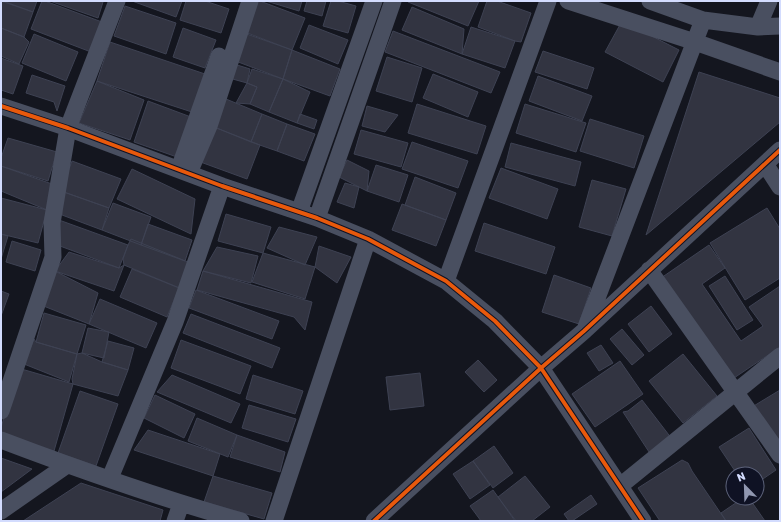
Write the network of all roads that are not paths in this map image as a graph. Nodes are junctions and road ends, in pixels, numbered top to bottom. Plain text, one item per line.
1 (117, 1) edge
2 (238, 1) edge
3 (250, 1) edge
4 (374, 1) edge
5 (394, 1) edge
6 (548, 1) edge
7 (568, 1) edge
8 (650, 1) edge
9 (769, 1) edge
10 (703, 20) junction
11 (780, 26) edge
12 (758, 27) junction
13 (695, 42) junction
14 (780, 72) edge
15 (1, 106) edge
16 (68, 128) junction
17 (780, 150) edge
18 (764, 164) junction
19 (184, 171) junction
20 (222, 186) junction
21 (780, 187) edge
22 (300, 212) junction
23 (317, 218) junction
24 (368, 239) junction
25 (649, 270) junction
26 (446, 281) junction
27 (584, 331) junction
28 (780, 356) edge
29 (541, 368) junction
30 (736, 393) junction
31 (1, 411) edge
32 (1, 440) edge
33 (780, 455) edge
34 (66, 465) junction
35 (110, 478) junction
36 (620, 486) junction
37 (181, 504) junction
38 (1, 511) edge
39 (175, 521) edge
40 (241, 521) edge
41 (274, 521) edge
42 (374, 521) edge
43 (643, 521) edge

1 - 16 street
2 - 19 street
3 - 19 street
4 - 22 street
5 - 23 street
6 - 26 street
7 - 13 street
8 - 10 street
9 - 12 street
10 - 12 street
10 - 13 street
11 - 12 street
13 - 14 street
13 - 27 street
15 - 16 street
16 - 19 street
16 - 31 street
17 - 18 street
18 - 21 street
18 - 25 street
19 - 20 street
20 - 22 street
20 - 35 street
22 - 23 street
23 - 24 street
24 - 26 street
24 - 41 street
25 - 27 street
25 - 30 street
26 - 29 street
27 - 29 street
28 - 30 street
29 - 36 street
29 - 42 street
30 - 33 street
30 - 36 street
32 - 34 street
34 - 35 street
34 - 38 street
35 - 37 street
36 - 43 street
37 - 39 street
37 - 40 street

